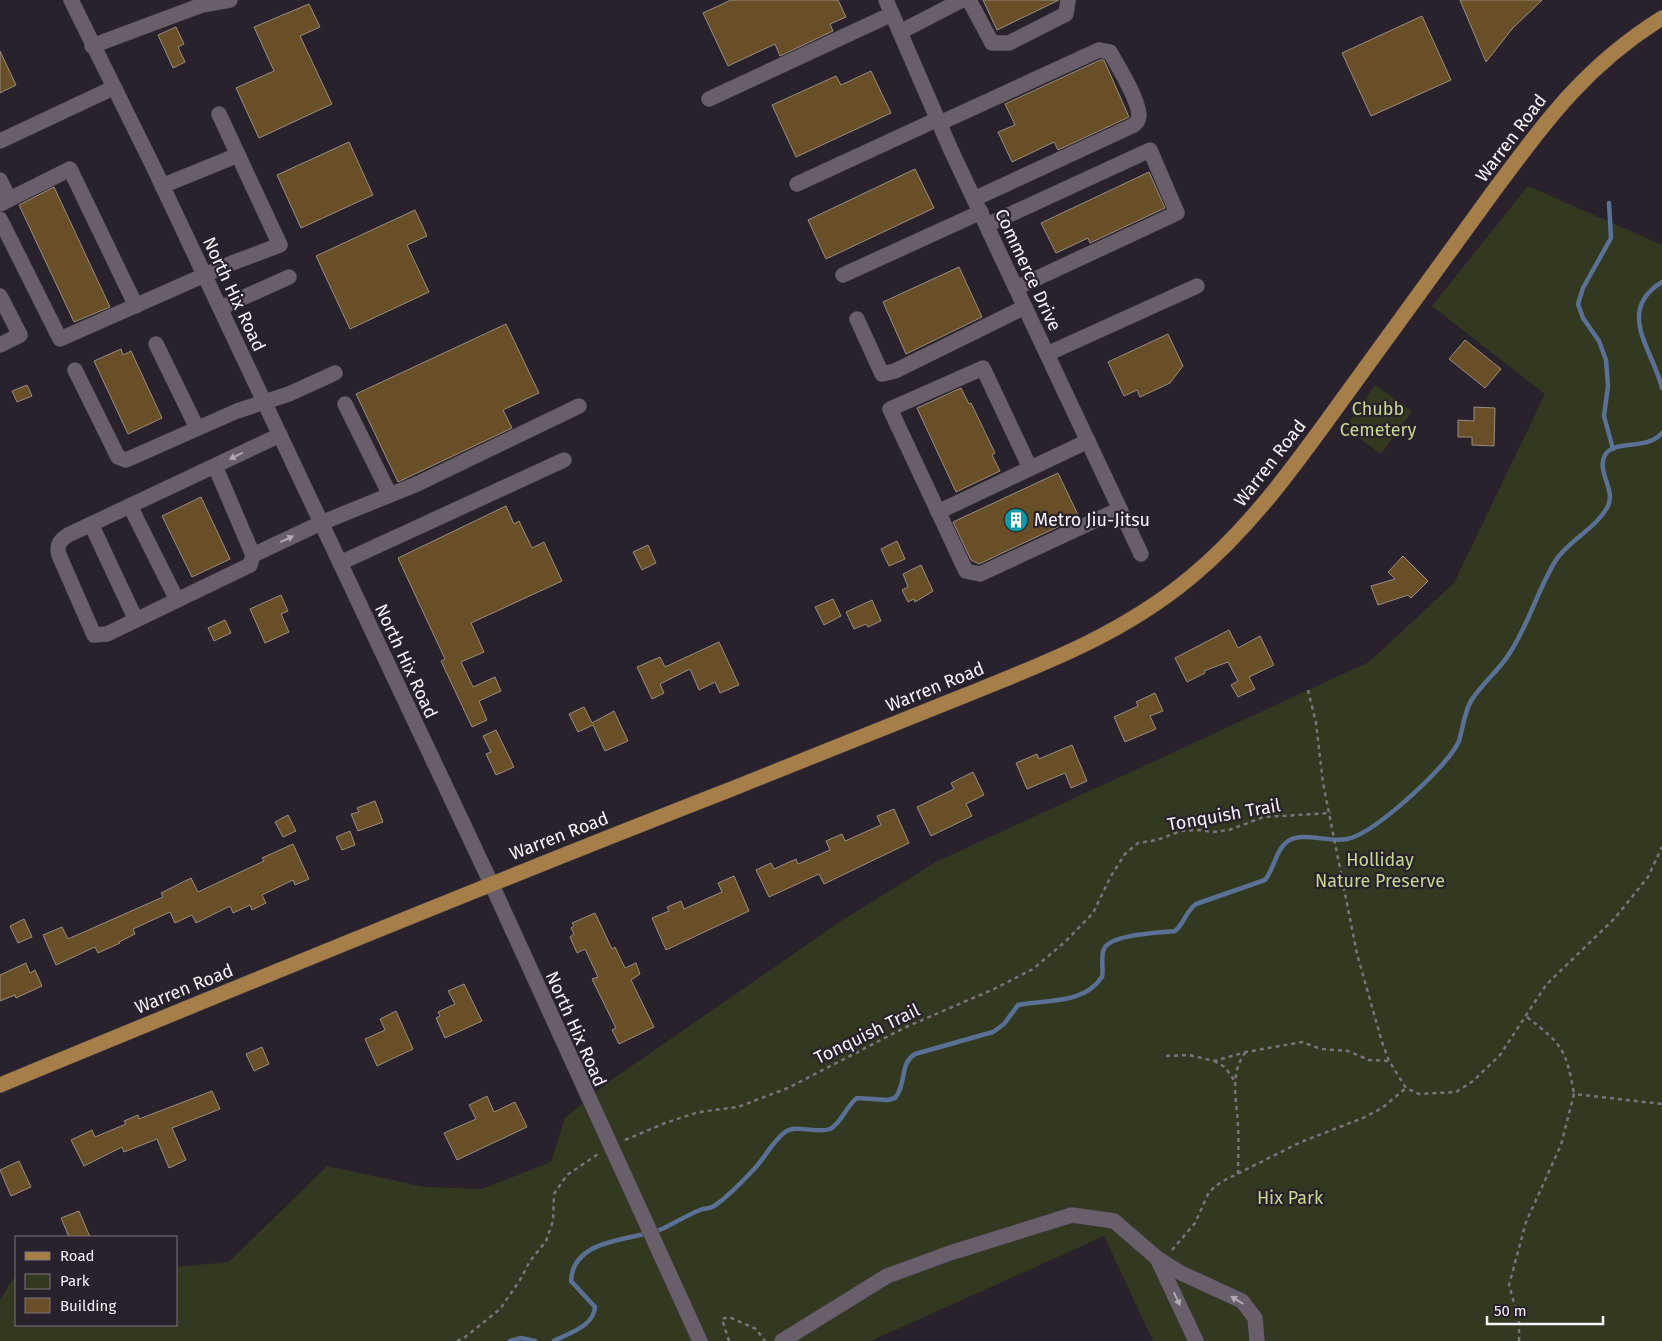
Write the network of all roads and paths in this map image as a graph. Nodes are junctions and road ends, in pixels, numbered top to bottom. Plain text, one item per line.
1 (71, 0) edge
2 (230, 0) edge
3 (962, 0) edge
4 (969, 0) edge
5 (1068, 0) edge
6 (889, 7) edge
7 (1662, 18) edge
8 (900, 32) junction
9 (92, 46) junction
10 (113, 88) junction
11 (710, 99) dead end
12 (219, 114) dead end
13 (939, 121) junction
14 (0, 141) edge
15 (238, 155) junction
16 (0, 180) edge
17 (797, 184) dead end
18 (162, 186) junction
19 (4, 201) edge
20 (980, 212) junction
21 (0, 219) edge
22 (204, 275) junction
23 (842, 275) dead end
24 (289, 277) dead end
25 (1197, 286) dead end
26 (1016, 288) junction
27 (0, 296) edge
28 (136, 306) junction
29 (1025, 307) junction
30 (220, 308) junction
31 (857, 319) dead end
32 (156, 344) dead end
33 (0, 345) edge
34 (1047, 354) junction
35 (75, 370) dead end
36 (335, 373) dead end
37 (265, 402) junction
38 (345, 404) dead end
39 (578, 406) dead end
40 (197, 428) junction
41 (280, 435) junction
42 (1088, 441) junction
43 (564, 460) dead end
44 (215, 466) junction
45 (1030, 468) junction
46 (390, 495) junction
47 (130, 506) junction
48 (1120, 509) junction
49 (938, 512) junction
50 (322, 523) junction
51 (91, 524) junction
52 (1141, 554) dead end
53 (253, 555) junction
54 (340, 563) junction
55 (177, 600) junction
56 (136, 620) junction
57 (1308, 690) dead end
58 (1331, 813) junction
59 (1662, 847) edge
60 (491, 883) junction
61 (1527, 1017) junction
62 (1246, 1052) junction
63 (1166, 1056) dead end
64 (1389, 1060) junction
65 (1214, 1061) junction
66 (1234, 1080) junction
67 (0, 1085) edge
68 (1406, 1088) junction
69 (1574, 1094) junction
70 (1662, 1104) edge
71 (610, 1148) junction
72 (1238, 1174) junction
73 (1160, 1260) junction
74 (457, 1341) edge
75 (700, 1341) edge
76 (729, 1341) edge
77 (765, 1341) edge
78 (782, 1341) edge
79 (1196, 1341) edge
80 (1256, 1341) edge
81 (1518, 1341) edge

1 - 9 street, North Hix Road
2 - 9 street
3 - 8 street
4 - 5 street
6 - 8 street, Commerce Drive
6 - 11 street
7 - 60 main road, Warren Road
8 - 13 street, Commerce Drive
9 - 10 street, North Hix Road
10 - 14 street
10 - 18 street, North Hix Road
12 - 15 street
13 - 17 street
13 - 20 street, Commerce Drive
13 - 20 street
15 - 18 street
15 - 22 street
16 - 19 street
18 - 22 street, North Hix Road
19 - 28 street
20 - 23 street
20 - 26 street, Commerce Drive
20 - 26 street
21 - 28 street
22 - 28 street
22 - 30 street, North Hix Road
24 - 30 street
25 - 34 street
26 - 29 street, Commerce Drive
27 - 33 street
29 - 31 street
29 - 34 street, Commerce Drive
30 - 37 street, North Hix Road
32 - 40 street
34 - 42 street, Commerce Drive
35 - 40 street
36 - 37 street
37 - 40 street
37 - 41 street, North Hix Road
38 - 46 street
39 - 46 street
41 -> 44 street
41 - 50 street, North Hix Road
42 - 45 street
42 - 48 street, Commerce Drive
43 - 54 street
44 - 47 street
44 - 53 street
45 - 49 street
45 - 49 street
46 - 50 street
47 - 51 street
47 - 55 street
48 - 49 street
48 - 52 street, Commerce Drive
53 -> 50 street
50 - 54 street, North Hix Road
51 - 56 street
51 - 56 street
53 - 55 street
54 - 60 street, North Hix Road
55 - 56 street
57 - 58 path
58 - 64 path
58 - 71 path, Tonquish Trail
59 - 61 path
60 - 67 main road, Warren Road
60 - 71 street, North Hix Road
61 - 68 path
61 - 69 path
62 - 64 path
62 - 65 path
62 - 66 path
63 - 65 path
64 - 68 path
65 - 66 path
66 - 72 path
68 - 72 path
69 - 70 path
69 - 81 path
71 - 74 path, Tonquish Trail
71 - 75 street, North Hix Road
72 - 73 path
73 - 78 street
73 -> 79 street
80 -> 73 street
76 - 77 path

